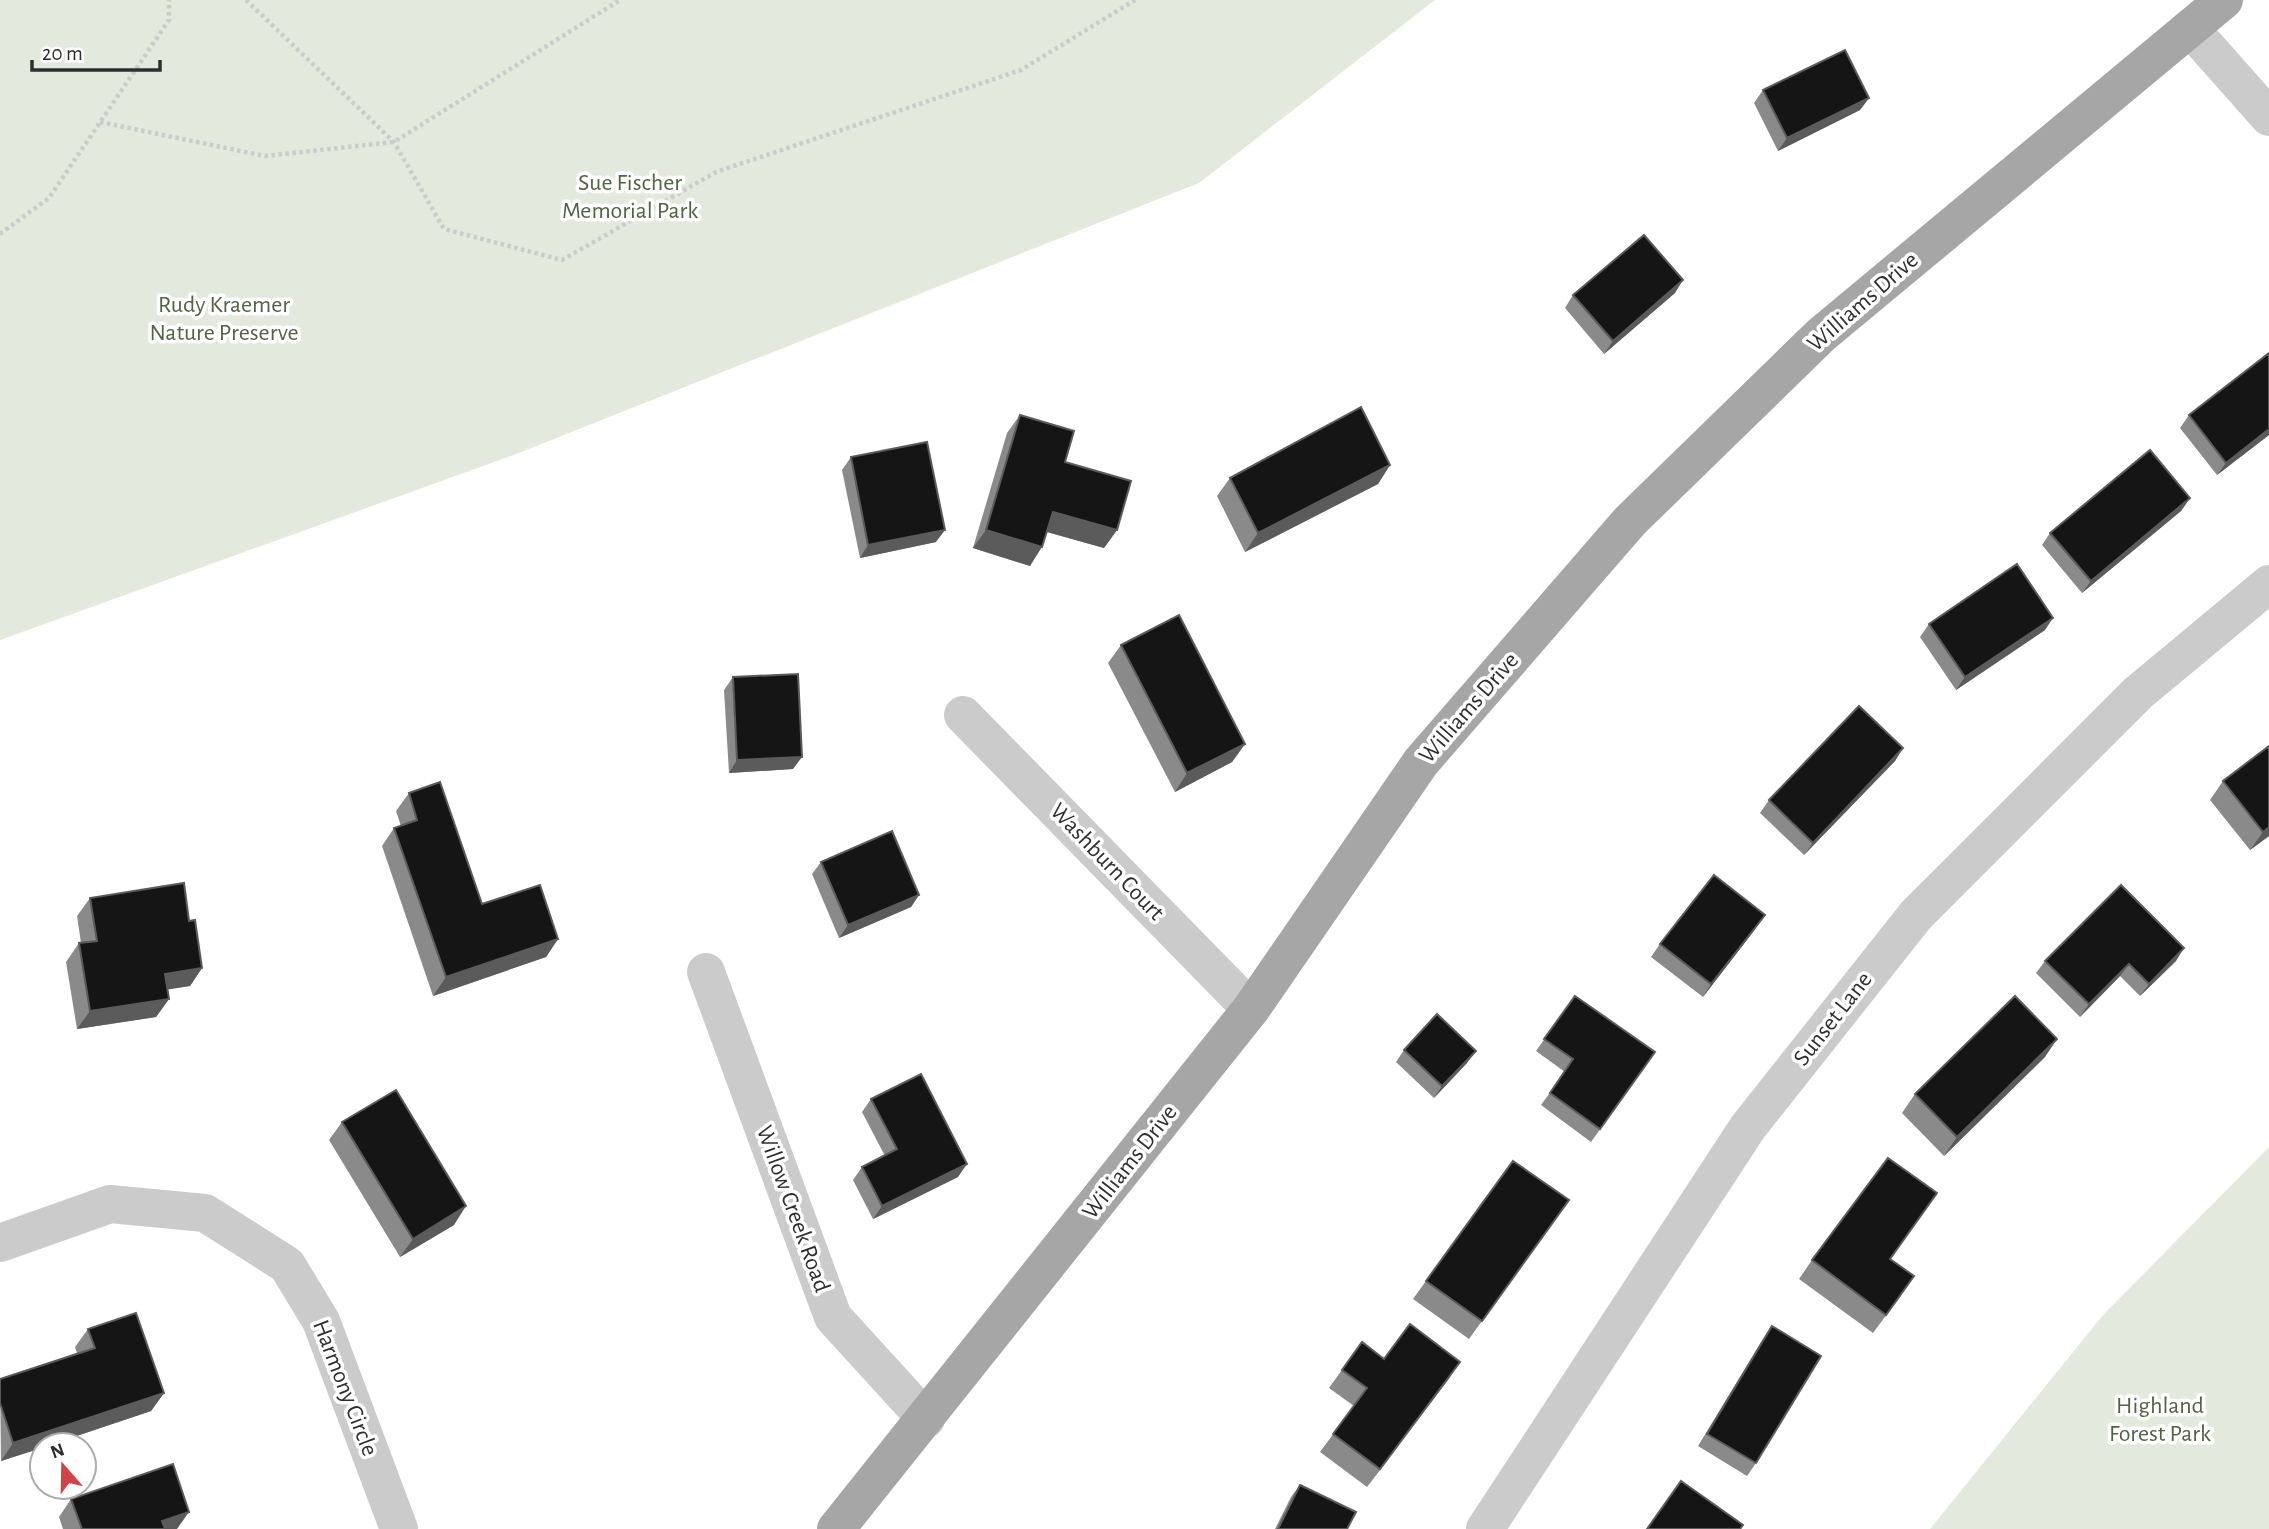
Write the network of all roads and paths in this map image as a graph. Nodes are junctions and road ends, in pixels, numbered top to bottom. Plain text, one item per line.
1 (169, 0) edge
2 (246, 0) edge
3 (620, 0) edge
4 (1135, 0) edge
5 (2224, 0) edge
6 (2190, 28) junction
7 (2269, 117) edge
8 (100, 122) junction
9 (394, 142) junction
10 (0, 234) edge
11 (2269, 584) edge
12 (963, 716) dead end
13 (706, 972) dead end
14 (1251, 1009) junction
15 (0, 1243) edge
16 (926, 1419) junction
17 (399, 1529) edge
18 (836, 1529) edge
19 (1485, 1529) edge

1 - 8 path
2 - 9 path
3 - 9 path
4 - 9 path
5 - 6 main road, Williams Drive
6 - 7 street
6 - 14 main road, Williams Drive
8 - 9 path
8 - 10 path
11 - 19 street, Sunset Lane
12 - 14 street, Washburn Court
13 - 16 street, Willow Creek Road
14 - 16 main road, Williams Drive
15 - 17 street, Harmony Circle
16 - 18 main road, Williams Drive

